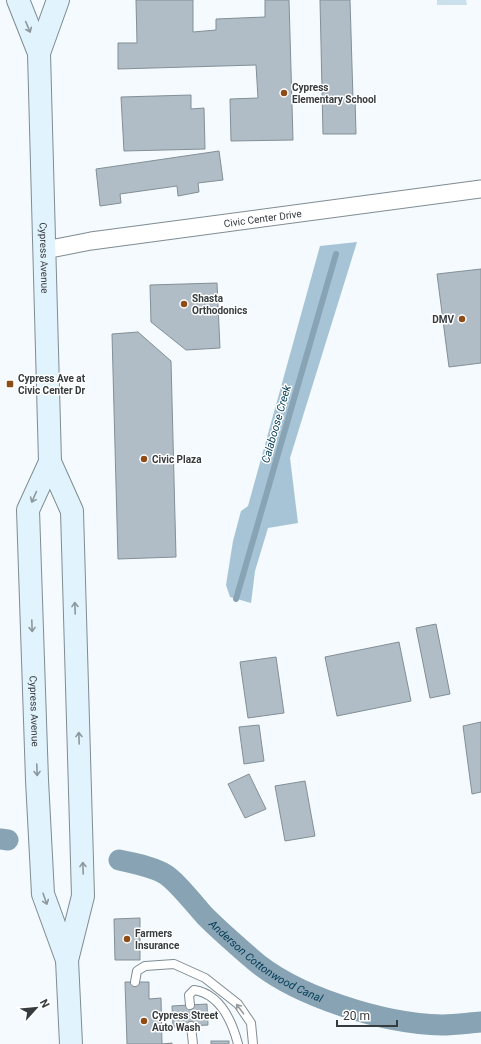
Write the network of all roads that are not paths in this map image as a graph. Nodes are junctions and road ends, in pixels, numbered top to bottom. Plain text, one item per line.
1 (18, 0) edge
2 (58, 0) edge
3 (40, 53) junction
4 (481, 189) edge
5 (45, 250) junction
6 (50, 462) junction
7 (67, 960) junction
8 (135, 982) dead end
9 (190, 1004) dead end
10 (191, 1026) dead end
11 (71, 1044) edge
12 (193, 1044) edge
13 (238, 1044) edge
14 (253, 1044) edge

1 -> 3 main road, Cypress Avenue
2 - 3 main road, Cypress Avenue
3 - 5 main road, Cypress Avenue
4 - 5 street, Civic Center Drive
5 - 6 main road, Cypress Avenue
7 -> 6 main road, Cypress Avenue
6 -> 7 main road, Cypress Avenue
7 - 11 main road, Cypress Avenue
14 -> 8 lane
9 - 13 lane
10 - 12 lane

